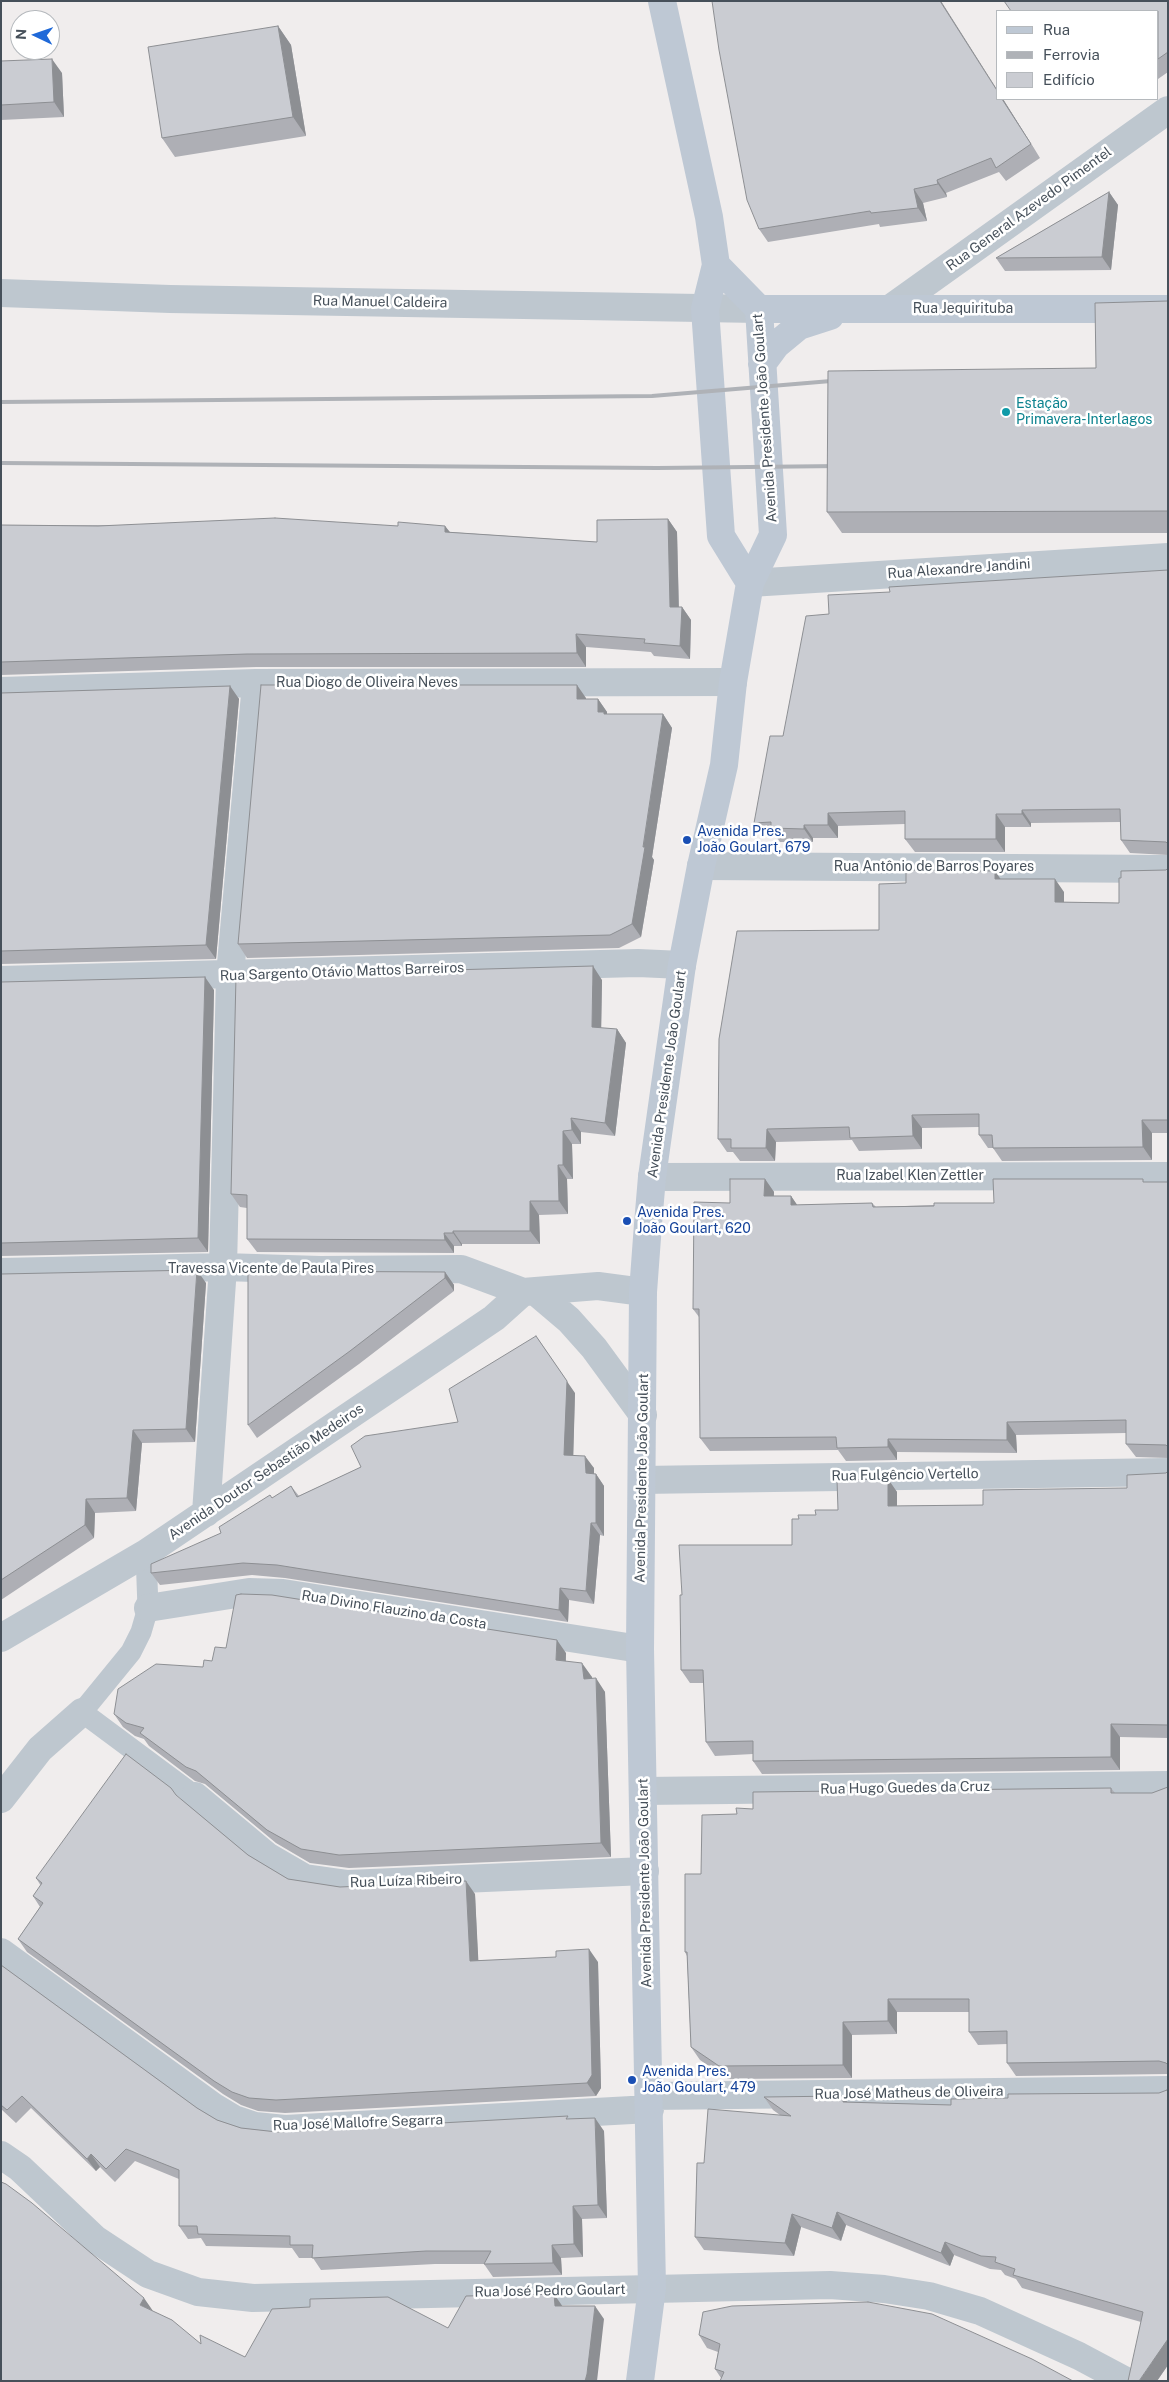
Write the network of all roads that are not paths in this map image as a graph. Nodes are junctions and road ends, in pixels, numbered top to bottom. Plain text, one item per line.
1 (662, 1) edge
2 (1168, 110) edge
3 (716, 265) junction
4 (1, 293) edge
5 (705, 308) junction
6 (890, 308) junction
7 (759, 309) junction
8 (1168, 309) edge
9 (851, 310) junction
10 (762, 364) junction
11 (1168, 557) edge
12 (750, 583) junction
13 (733, 682) junction
14 (256, 683) junction
15 (1, 691) edge
16 (701, 866) junction
17 (1168, 869) edge
18 (682, 965) junction
19 (230, 975) junction
20 (1, 980) edge
21 (1168, 1176) edge
22 (652, 1177) junction
23 (222, 1267) junction
24 (1, 1272) edge
25 (530, 1292) junction
26 (643, 1292) junction
27 (642, 1415) junction
28 (1168, 1472) edge
29 (642, 1480) junction
30 (206, 1513) junction
31 (146, 1553) junction
32 (148, 1608) junction
33 (1, 1638) edge
34 (640, 1649) junction
35 (82, 1712) junction
36 (1168, 1785) edge
37 (643, 1792) junction
38 (196, 1796) joint
39 (1, 1800) edge
40 (645, 1871) junction
41 (1, 1952) edge
42 (1168, 2090) edge
43 (650, 2102) junction
44 (1, 2155) edge
45 (652, 2288) junction
46 (640, 2381) edge
47 (1126, 2381) edge

1 - 3 main road
2 - 6 street, Rua General Azevedo Pimentel
3 - 5 main road
3 - 7 main road, Avenida Presidente João Goulart
4 - 5 street, Rua Manuel Caldeira
5 - 7 street, Rua Manuel Caldeira
5 - 12 main road
6 - 8 main road, Rua Jequirituba
6 - 9 main road, Rua Jequirituba
7 - 9 main road, Rua Jequirituba
7 - 10 main road, Avenida Presidente João Goulart
9 - 10 main road
10 - 12 main road, Avenida Presidente João Goulart
11 - 12 street, Rua Alexandre Jandini
12 - 13 main road, Avenida Presidente João Goulart
13 - 14 street, Rua Diogo de Oliveira Neves
13 - 16 main road, Avenida Presidente João Goulart
14 - 15 street, Rua Diogo de Oliveira Neves
14 - 19 street
16 - 17 street, Rua Antônio de Barros Poyares
16 - 18 main road, Avenida Presidente João Goulart
18 - 19 street, Rua Sargento Otávio Mattos Barreiros
18 - 22 main road, Avenida Presidente João Goulart
19 - 20 street, Rua Sargento Otávio Mattos Barreiros
19 - 23 street
21 - 22 street, Rua Izabel Klen Zettler
22 - 26 main road, Avenida Presidente João Goulart
23 - 24 street, Travessa Vicente de Paula Pires
23 - 25 street, Travessa Vicente de Paula Pires
23 - 30 street
25 - 26 street, Travessa Vicente de Paula Pires
25 - 27 street, Travessa Vicente de Paula Pires
25 - 30 street, Avenida Doutor Sebastião Medeiros
26 - 27 main road, Avenida Presidente João Goulart
27 - 29 main road, Avenida Presidente João Goulart
28 - 29 street, Rua Fulgêncio Vertello
29 - 34 main road, Avenida Presidente João Goulart
30 - 31 street, Avenida Doutor Sebastião Medeiros
31 - 32 lane
31 - 33 street, Avenida Doutor Sebastião Medeiros
32 - 34 street, Rua Divino Flauzino da Costa
32 - 35 lane
34 - 37 main road, Avenida Presidente João Goulart
35 - 38 lane
35 - 39 street
36 - 37 street, Rua Hugo Guedes da Cruz
37 - 40 main road, Avenida Presidente João Goulart
38 - 40 street, Rua Luíza Ribeiro
40 - 43 main road, Avenida Presidente João Goulart
41 - 43 street, Rua José Mallofre Segarra
42 - 43 street, Rua José Matheus de Oliveira
43 - 45 main road, Avenida Presidente João Goulart
44 - 45 street, Rua José Pedro Goulart
45 - 46 main road, Avenida Presidente João Goulart
45 - 47 street, Rua José Pedro Goulart

